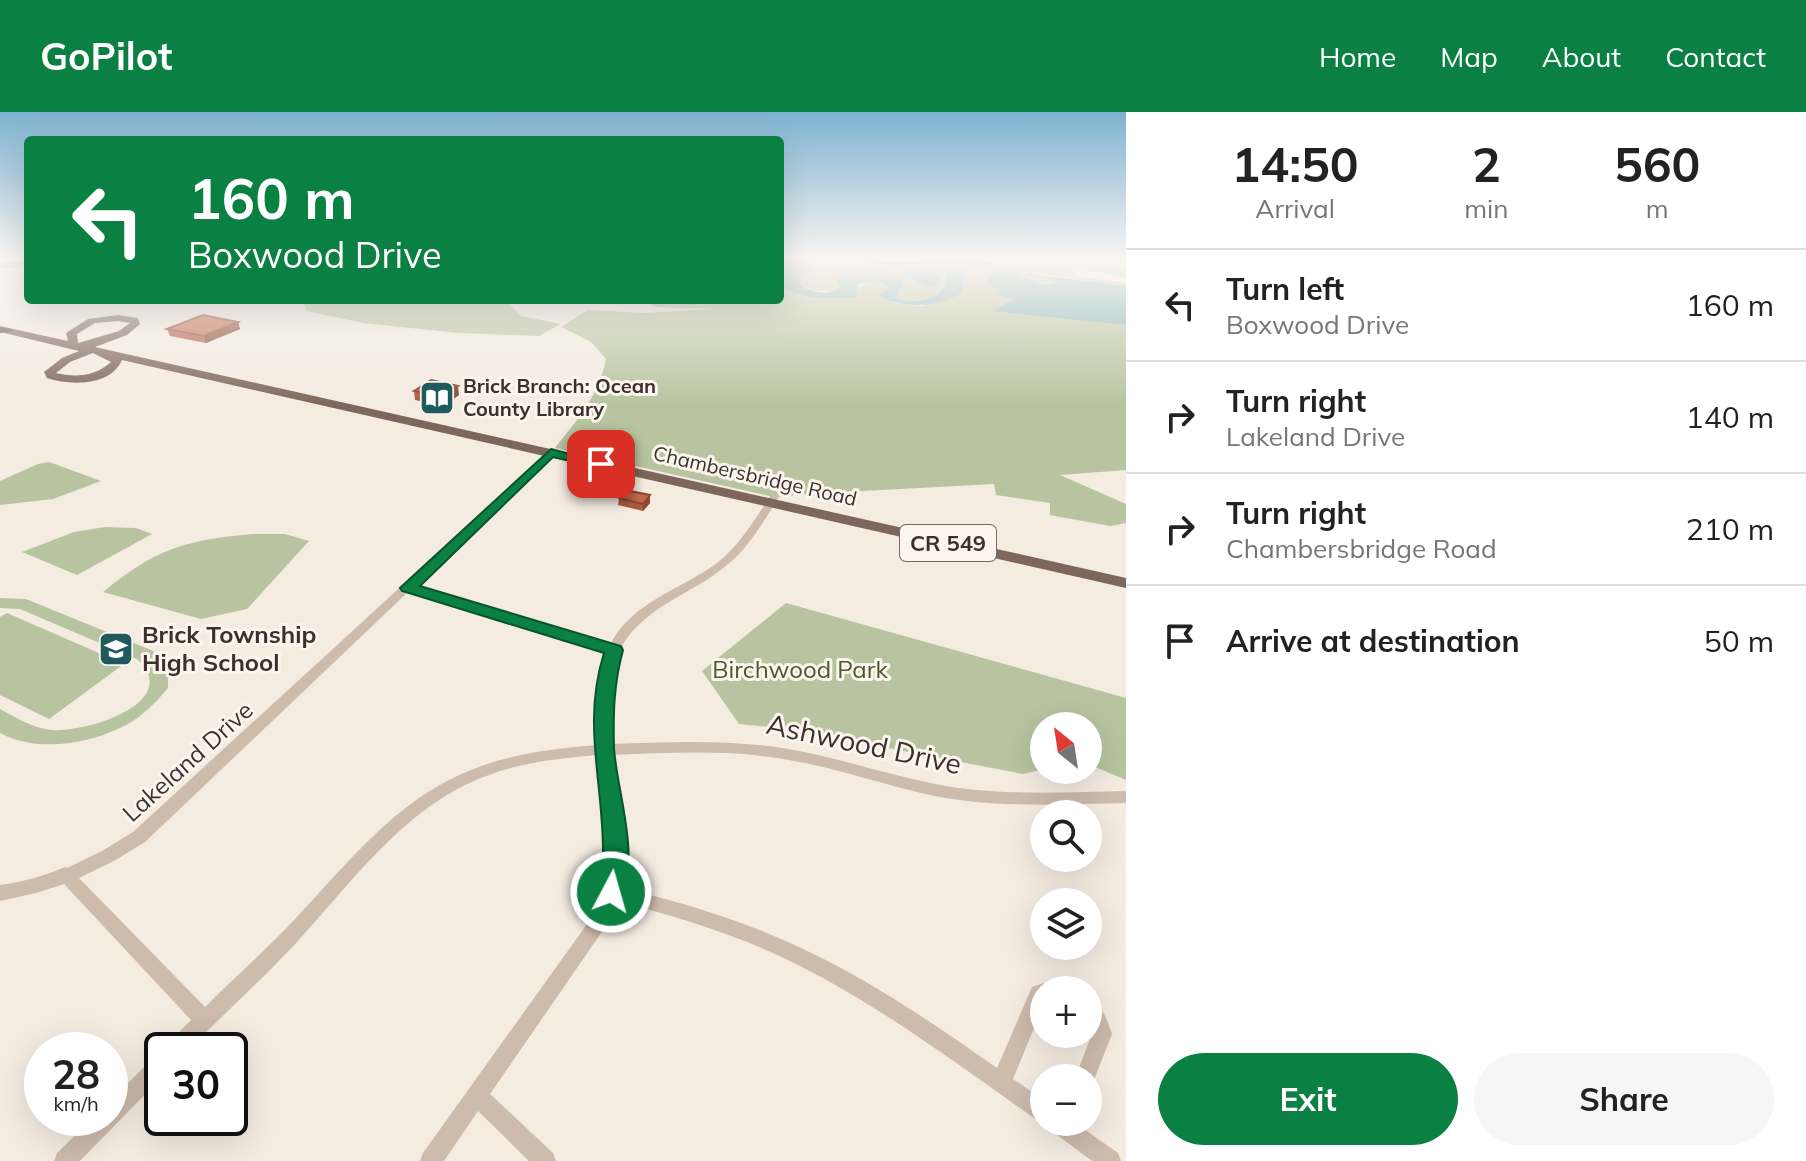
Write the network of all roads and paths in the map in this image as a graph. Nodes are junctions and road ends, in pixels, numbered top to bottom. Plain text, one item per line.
1 (2, 329) edge
2 (90, 348) junction
3 (551, 452) junction
4 (772, 500) junction
5 (1126, 575) edge
6 (1126, 583) edge
7 (408, 588) junction
8 (614, 650) junction
9 (604, 749) junction
10 (1126, 797) edge
11 (65, 874) junction
12 (611, 892) junction
13 (0, 893) edge
14 (1030, 1015) edge
15 (204, 1020) junction
16 (192, 1032) edge
17 (144, 1081) edge
18 (1001, 1083) junction
19 (476, 1095) junction
20 (128, 1098) edge
21 (1030, 1103) edge
22 (90, 1136) edge
23 (1078, 1136) edge
24 (65, 1161) edge
25 (431, 1161) edge
26 (545, 1161) edge
27 (1110, 1161) edge

1 - 2 main road, Chambersbridge Road / CR 549
2 - 2 main road
2 - 3 main road, Chambersbridge Road / CR 549
2 - 4 main road, Chambersbridge Road / CR 549
3 - 4 main road, Chambersbridge Road / CR 549
3 - 7 street, Lakeland Drive
4 - 5 main road, Chambersbridge Road / CR 549
4 - 6 main road, Chambersbridge Road / CR 549
4 - 8 street
7 - 8 street
7 - 11 street, Lakeland Drive
8 - 9 street
9 - 10 street, Ashwood Drive
9 - 12 street
9 - 15 street, Ashwood Drive
11 - 13 street, Lakeland Drive
11 - 15 street
12 - 18 street
12 - 19 street
14 - 18 street
15 - 16 street, Ashwood Drive
17 - 20 street
18 - 21 street
19 - 25 street
19 - 26 street
22 - 24 street
23 - 27 street

